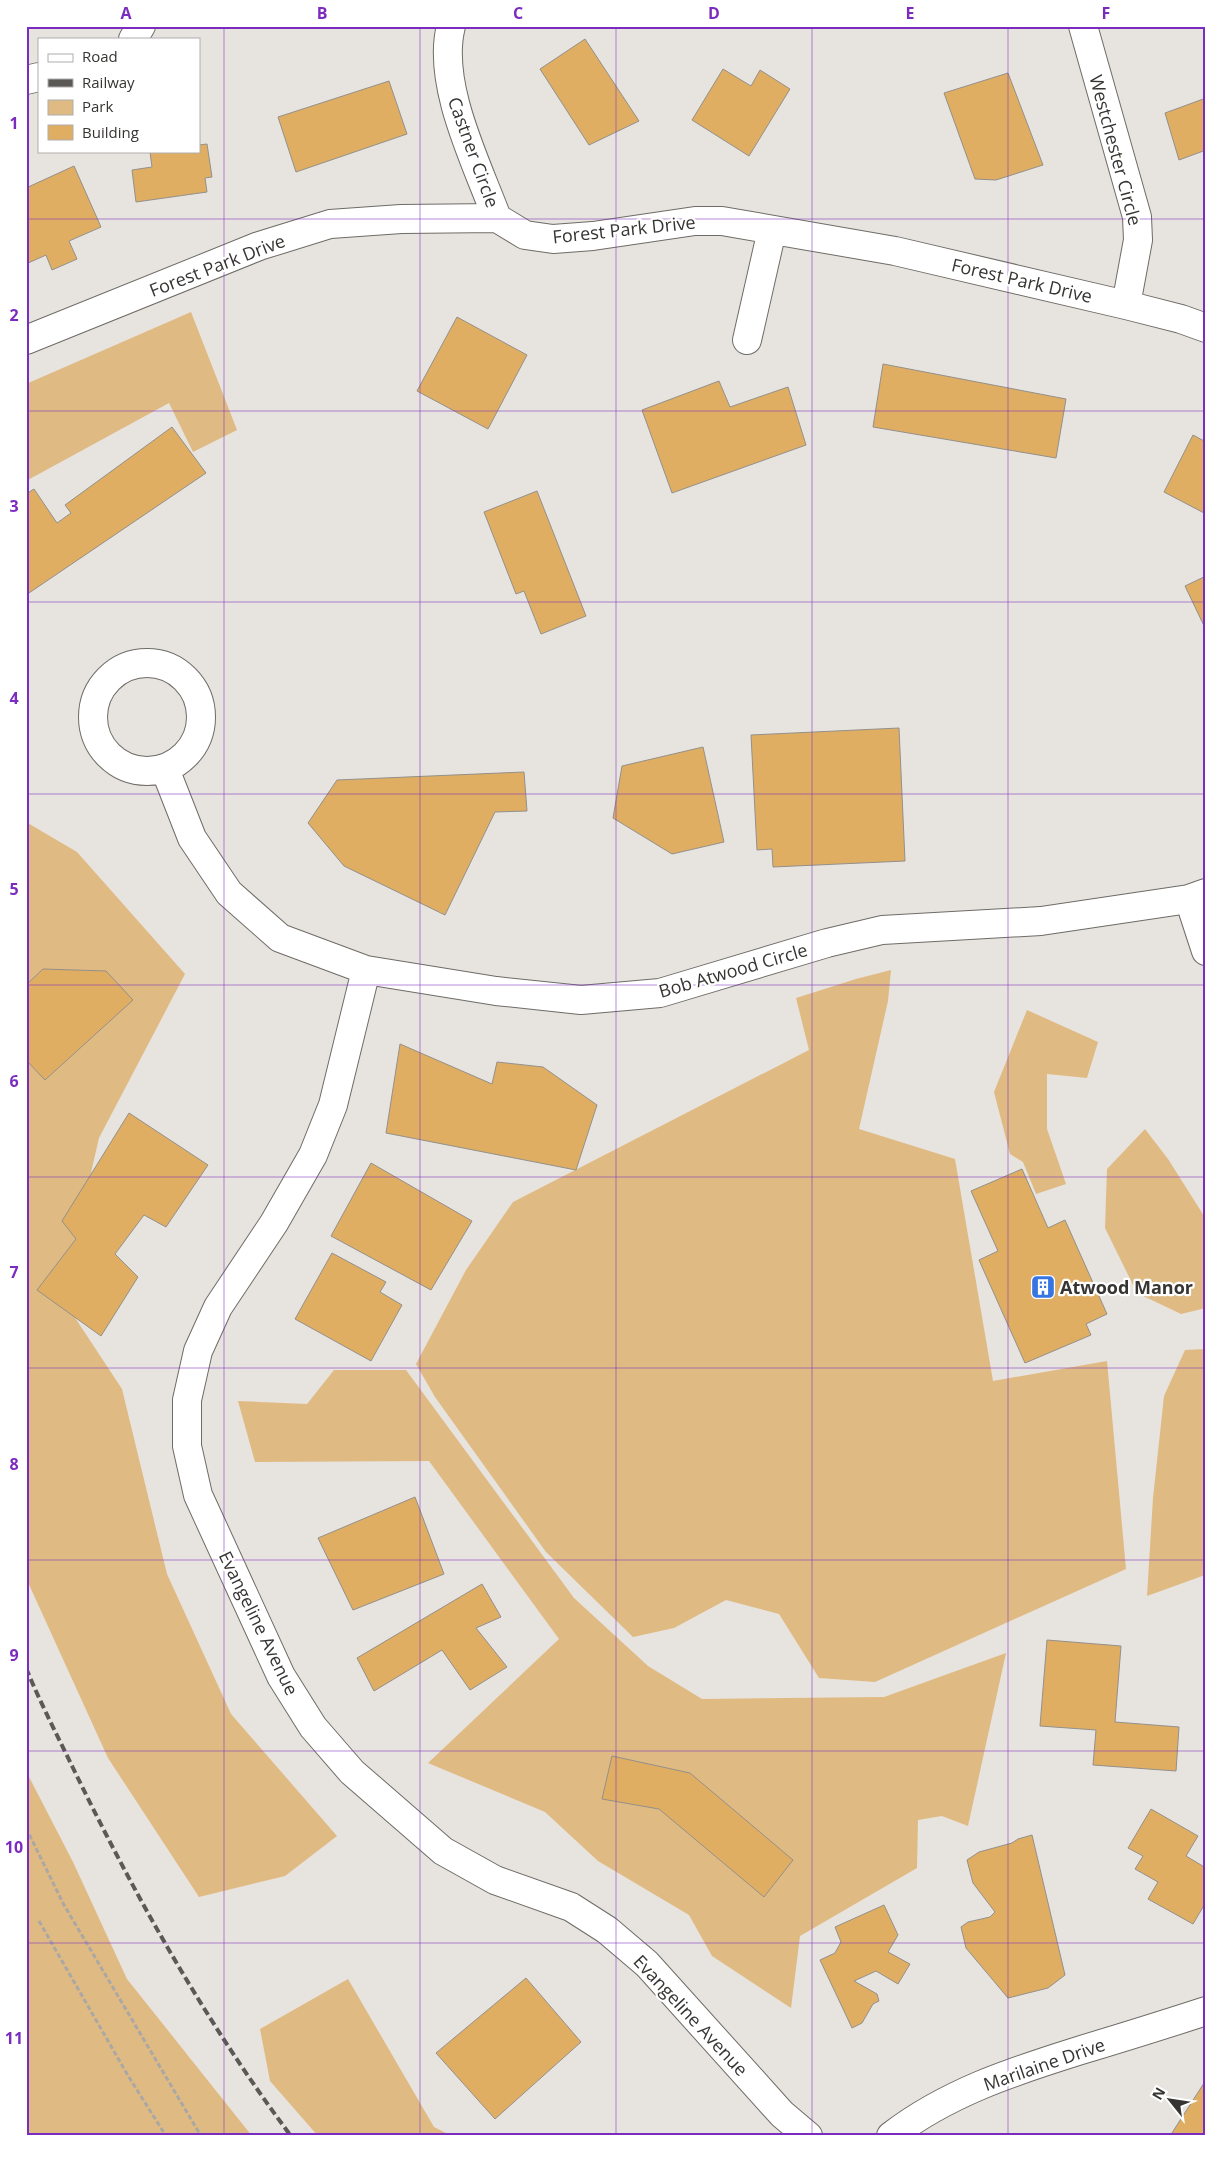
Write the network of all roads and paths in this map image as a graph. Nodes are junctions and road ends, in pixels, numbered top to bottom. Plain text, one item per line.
1 (141, 26) edge
2 (451, 26) edge
3 (1083, 26) edge
4 (134, 38) edge
5 (497, 218) junction
6 (772, 230) junction
7 (1126, 305) junction
8 (1206, 328) edge
9 (26, 340) edge
10 (747, 340) dead end
11 (164, 769) dead end
12 (1197, 896) edge
13 (1206, 951) edge
14 (366, 970) junction
15 (26, 1828) edge
16 (39, 1921) dead end
17 (1206, 2011) edge
18 (166, 2136) edge
19 (201, 2136) edge
20 (808, 2136) edge
21 (891, 2136) edge

1 - 4 street
2 - 5 street, Castner Circle
3 - 7 street, Westchester Circle
5 - 6 street, Forest Park Drive
5 - 9 street, Forest Park Drive
6 - 7 street, Forest Park Drive
6 - 10 street
7 - 8 street, Forest Park Drive
11 - 14 street, Bob Atwood Circle
12 - 13 street
12 - 14 street, Bob Atwood Circle
14 - 20 street, Evangeline Avenue
15 - 19 path
16 - 18 path
17 - 21 street, Marilaine Drive

